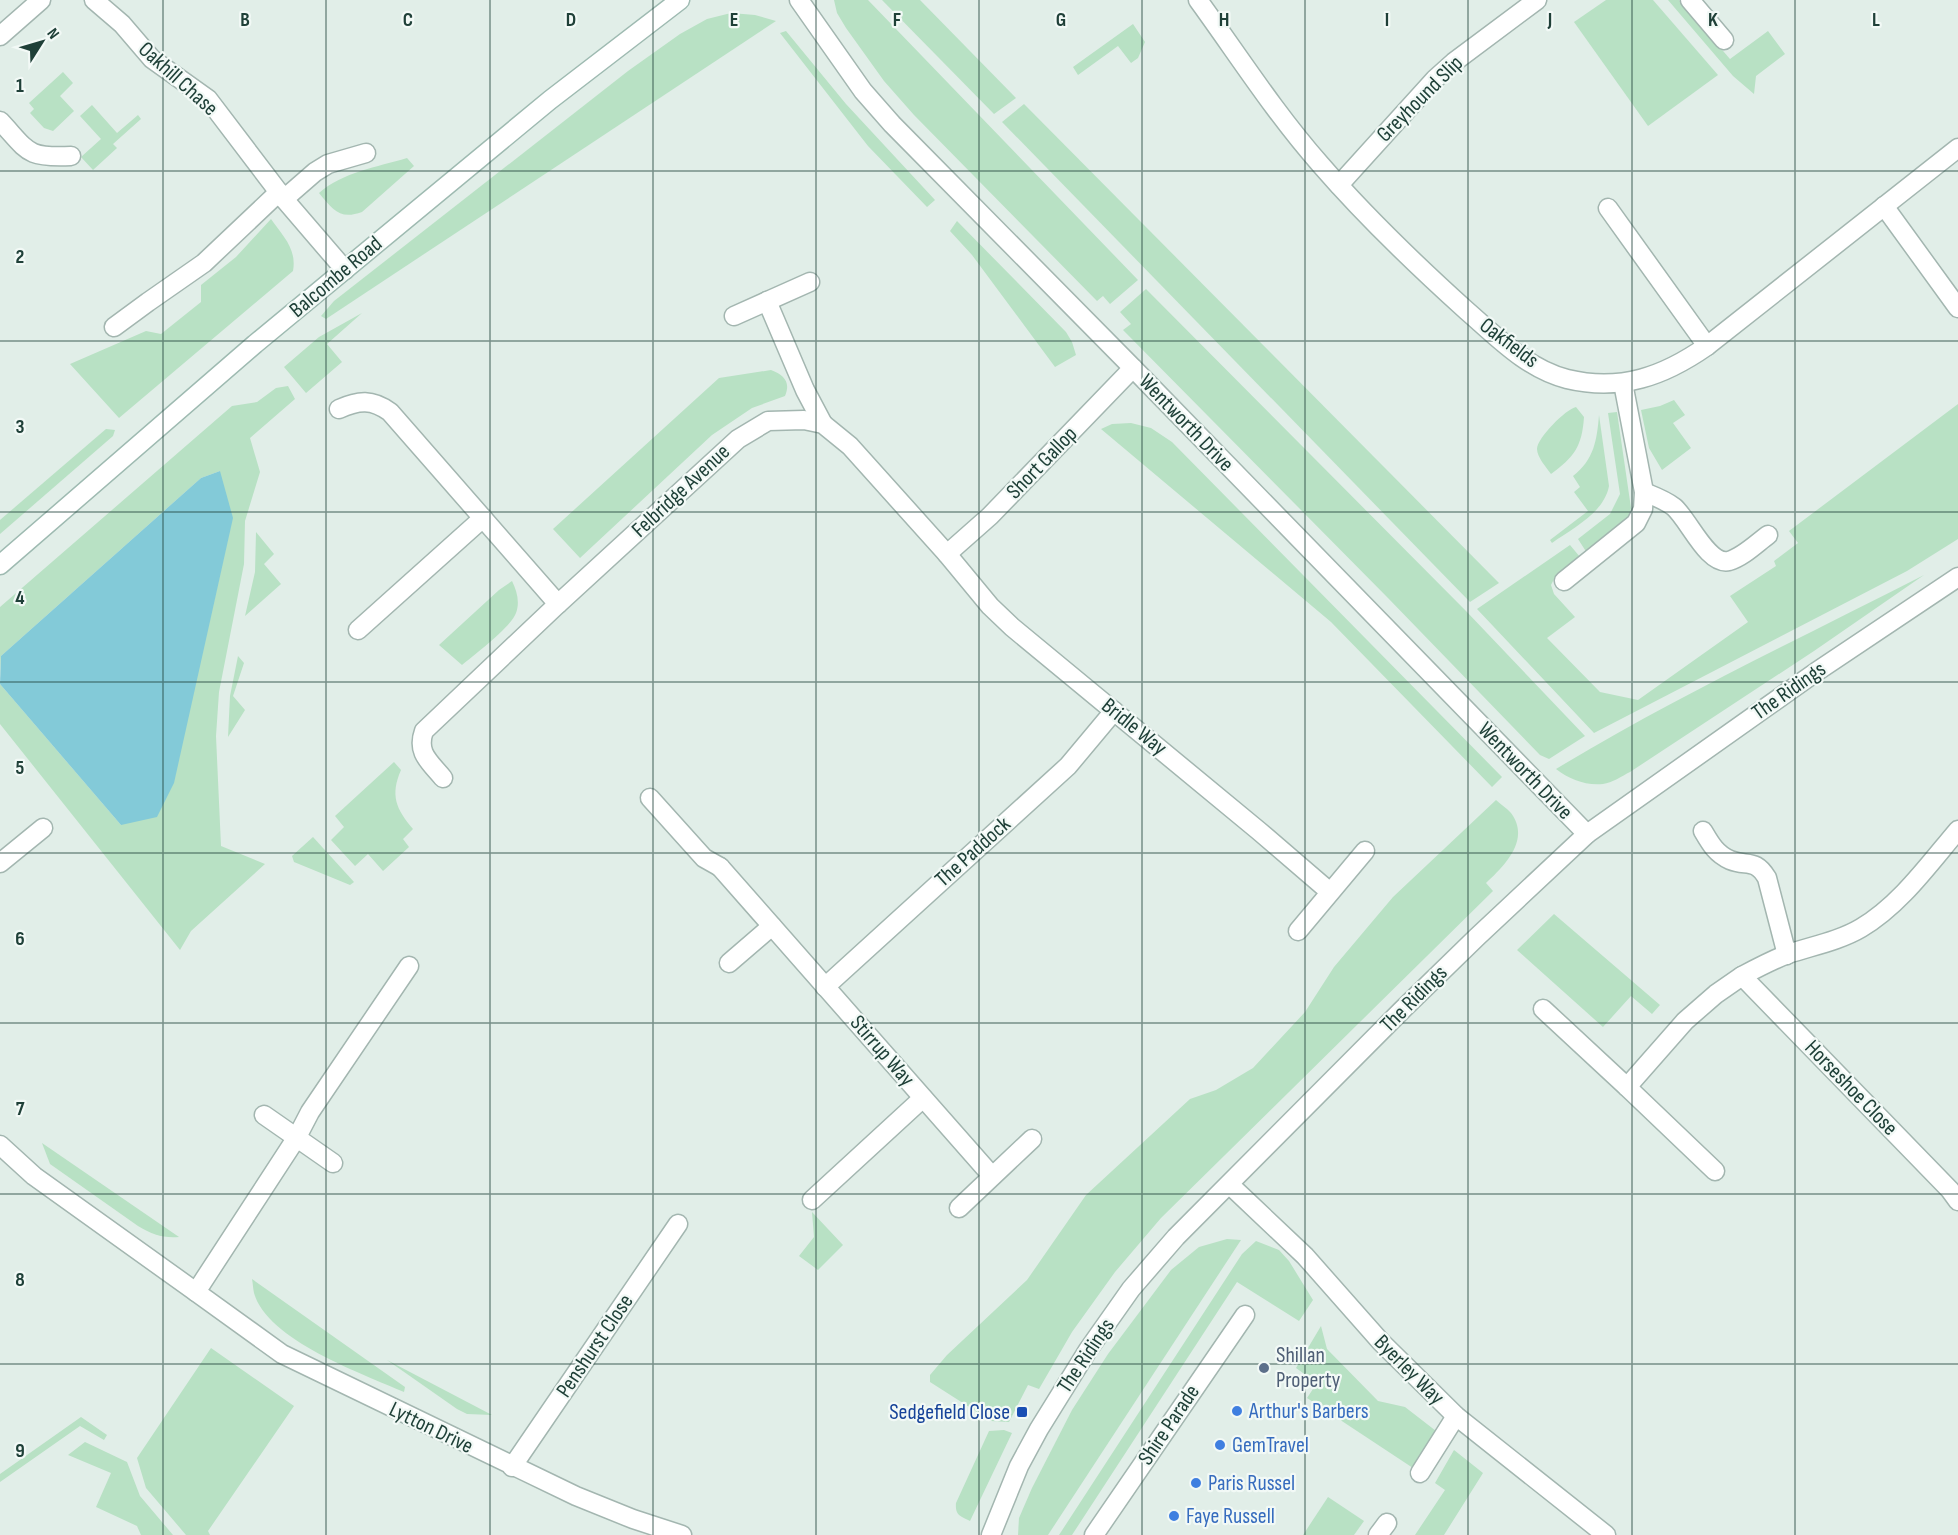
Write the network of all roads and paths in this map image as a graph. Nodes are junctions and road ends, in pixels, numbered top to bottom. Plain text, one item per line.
1 (41, 0) edge
2 (94, 0) edge
3 (680, 0) edge
4 (799, 0) edge
5 (1198, 0) edge
6 (1538, 0) edge
7 (1690, 0) edge
8 (0, 36) edge
9 (1724, 40) dead end
10 (0, 120) edge
11 (1958, 148) edge
12 (366, 153) dead end
13 (71, 156) dead end
14 (1339, 185) junction
15 (282, 195) junction
16 (1884, 206) junction
17 (1608, 208) dead end
18 (345, 270) junction
19 (810, 282) dead end
20 (767, 301) junction
21 (1958, 308) edge
22 (734, 316) dead end
23 (114, 327) dead end
24 (1707, 346) junction
25 (1134, 368) junction
26 (1623, 383) junction
27 (339, 409) dead end
28 (823, 424) junction
29 (1644, 492) junction
30 (483, 518) junction
31 (1768, 535) dead end
32 (947, 554) junction
33 (0, 565) edge
34 (1958, 577) edge
35 (1564, 581) dead end
36 (558, 604) junction
37 (358, 630) dead end
38 (1114, 711) junction
39 (443, 778) dead end
40 (650, 798) dead end
41 (43, 828) dead end
42 (1704, 831) dead end
43 (1587, 834) junction
44 (1955, 839) edge
45 (1365, 851) dead end
46 (0, 863) edge
47 (1330, 892) junction
48 (772, 926) junction
49 (1298, 931) dead end
50 (1787, 955) junction
51 (729, 963) dead end
52 (408, 966) dead end
53 (1742, 976) junction
54 (825, 987) junction
55 (1543, 1009) dead end
56 (1627, 1087) junction
57 (923, 1098) junction
58 (264, 1115) dead end
59 (297, 1137) junction
60 (1032, 1138) dead end
61 (0, 1145) edge
62 (333, 1163) dead end
63 (1715, 1172) dead end
64 (992, 1176) junction
65 (1230, 1185) junction
66 (812, 1200) dead end
67 (1958, 1201) edge
68 (959, 1208) dead end
69 (678, 1224) dead end
70 (196, 1292) junction
71 (1245, 1315) dead end
72 (1456, 1416) junction
73 (512, 1467) junction
74 (1420, 1473) dead end
75 (631, 1527) edge
76 (682, 1535) edge
77 (991, 1535) edge
78 (1094, 1535) edge
79 (1606, 1535) edge

1 - 8 street
2 - 15 street, Oakhill Chase
3 - 18 street, Balcombe Road
4 - 25 street, Wentworth Drive
5 - 14 street, Oakfields
6 - 14 street, Greyhound Slip
7 - 9 street
10 - 13 street
11 - 16 street, Oakfields
12 - 15 street
14 - 26 street, Oakfields
15 - 18 street, Oakhill Chase
15 - 23 street
16 - 21 street
16 - 24 street, Oakfields
17 - 24 street
18 - 33 street, Balcombe Road
19 - 20 street
20 - 22 street
20 - 28 street
24 - 26 street, Oakfields
25 - 32 street, Short Gallop
25 - 43 street, Wentworth Drive
26 - 29 street
27 - 30 street
28 - 32 street
28 - 36 street, Felbridge Avenue
29 - 31 street
29 - 35 street
30 - 36 street
30 - 37 street
32 - 38 street, Bridle Way
34 - 43 street, The Ridings
36 - 39 street, Felbridge Avenue
38 - 47 street, Bridle Way
38 - 54 street, The Paddock
40 - 48 street, Stirrup Way
41 - 46 street
42 - 50 street
43 - 65 street, The Ridings
44 - 50 street
45 - 47 street
47 - 49 street
48 - 51 street
48 - 54 street, Stirrup Way
50 - 53 street
52 - 59 street
53 - 56 street
53 - 67 street, Horseshoe Close
54 - 57 street, Stirrup Way
55 - 56 street
56 - 63 street
57 - 64 street, Stirrup Way
57 - 66 street
58 - 59 street
59 - 62 street
59 - 70 street
60 - 64 street
61 - 70 street, Lytton Drive
64 - 68 street
65 - 72 street, Byerley Way
65 - 77 street, The Ridings
69 - 73 street, Penshurst Close
70 - 73 street, Lytton Drive
71 - 78 street, Shire Parade
72 - 74 street
72 - 79 street, Byerley Way
73 - 75 street, Lytton Drive
75 - 76 street, Lytton Drive

